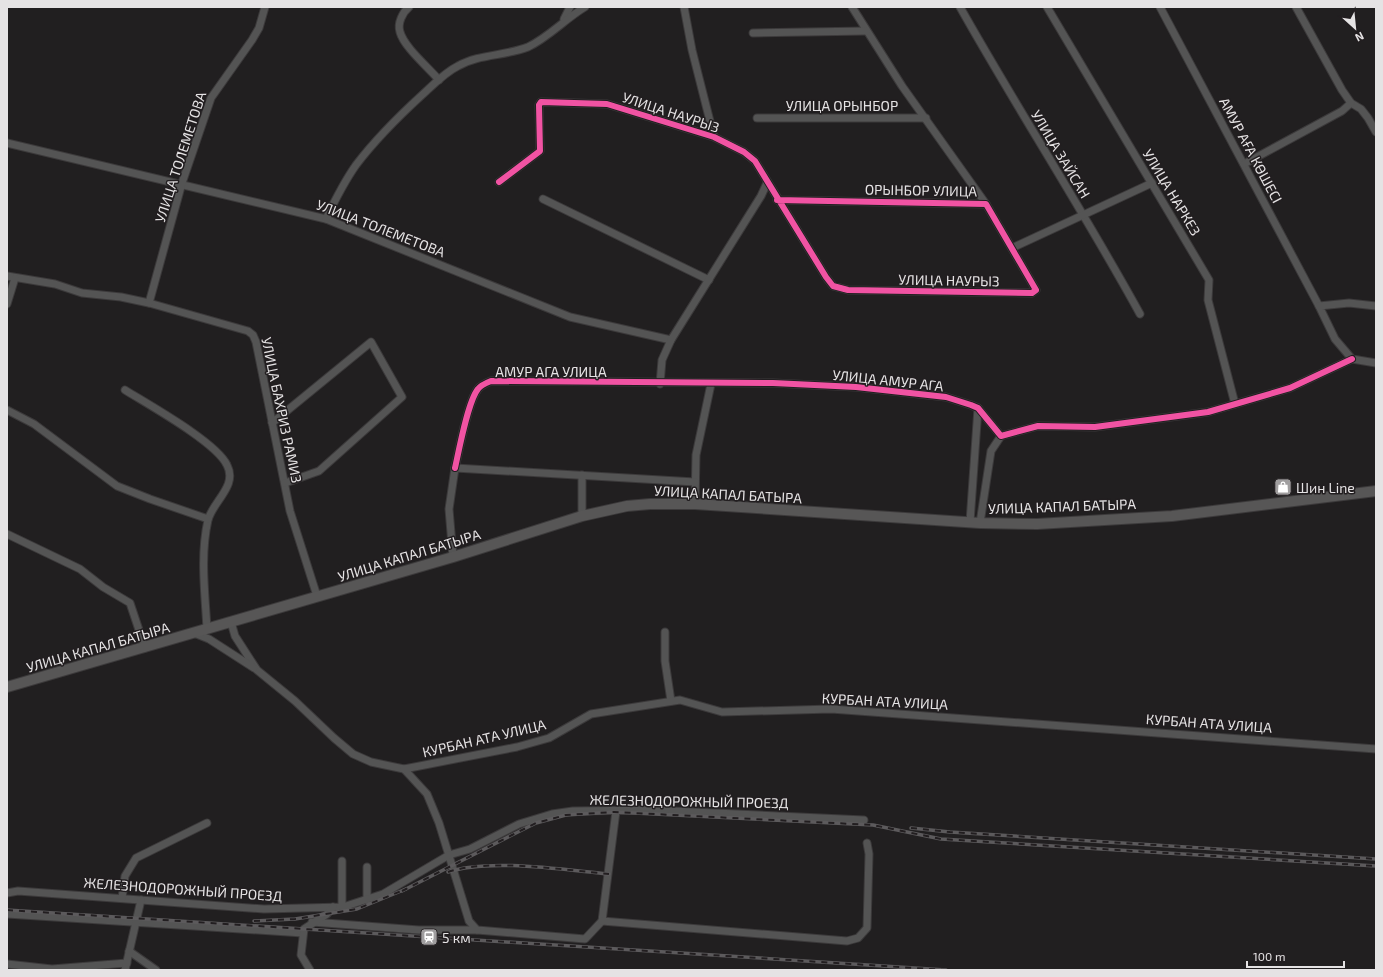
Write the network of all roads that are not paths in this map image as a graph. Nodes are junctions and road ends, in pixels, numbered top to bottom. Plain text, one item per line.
1 (266, 7) edge
2 (570, 7) edge
3 (585, 7) edge
4 (684, 7) edge
5 (852, 7) edge
6 (960, 7) edge
7 (1047, 7) edge
8 (1160, 7) edge
9 (1296, 7) edge
10 (407, 8) edge
11 (561, 24) junction
12 (866, 31) junction
13 (753, 33) dead end
14 (438, 80) junction
15 (1351, 103) junction
16 (757, 118) dead end
17 (926, 118) junction
18 (1376, 132) edge
19 (714, 137) junction
20 (7, 143) edge
21 (1244, 164) junction
22 (499, 182) dead end
23 (182, 183) junction
24 (767, 183) junction
25 (1152, 183) junction
26 (543, 199) dead end
27 (778, 200) junction
28 (986, 204) junction
29 (1084, 216) junction
30 (326, 219) junction
31 (1012, 248) junction
32 (7, 276) edge
33 (15, 278) junction
34 (709, 280) junction
35 (1036, 291) joint
36 (149, 303) junction
37 (7, 304) edge
38 (1320, 306) junction
39 (1376, 306) edge
40 (1140, 314) dead end
41 (671, 340) junction
42 (1352, 359) junction
43 (1376, 362) edge
44 (660, 384) junction
45 (711, 384) junction
46 (125, 390) dead end
47 (1235, 404) junction
48 (978, 408) junction
49 (7, 410) edge
50 (272, 423) junction
51 (1001, 436) junction
52 (455, 468) junction
53 (582, 475) junction
54 (695, 482) junction
55 (285, 483) junction
56 (1376, 491) edge
57 (695, 504) junction
58 (582, 516) junction
59 (208, 519) junction
60 (975, 523) junction
61 (7, 534) edge
62 (453, 557) junction
63 (317, 596) junction
64 (231, 622) junction
65 (207, 629) junction
66 (665, 632) dead end
67 (194, 633) junction
68 (145, 648) junction
69 (257, 670) junction
70 (7, 687) edge
71 (671, 701) junction
72 (1376, 748) edge
73 (404, 769) junction
74 (616, 811) junction
75 (864, 820) dead end
76 (207, 823) dead end
77 (867, 843) dead end
78 (449, 855) junction
79 (342, 861) dead end
80 (367, 867) dead end
81 (7, 892) edge
82 (122, 898) junction
83 (140, 900) junction
84 (367, 900) junction
85 (333, 907) junction
86 (342, 907) junction
87 (7, 914) edge
88 (602, 921) junction
89 (136, 922) junction
90 (312, 922) junction
91 (477, 930) junction
92 (303, 933) junction
93 (129, 952) junction
94 (7, 964) edge
95 (126, 967) edge
96 (156, 970) edge
97 (310, 970) edge

1 - 23 street, УЛИЦА ТОЛЕМЕТОВА
2 - 11 street
3 - 11 street
4 - 19 street, УЛИЦА НАУРЫЗ
5 - 12 street, УЛИЦА ОРЫНБОР
6 - 29 street, УЛИЦА ЗАЙСАН
7 - 25 street, УЛИЦА НАРКЕЗ
8 - 21 street, АМУР АҒА КӨШЕСІ
9 - 15 street
10 - 14 street
11 - 14 street
12 - 13 street
12 - 17 street, УЛИЦА ОРЫНБОР
14 - 30 street
15 - 18 street
15 - 21 street
16 - 17 street, УЛИЦА ОРЫНБОР
17 - 28 street, УЛИЦА ОРЫНБОР
19 - 22 street, УЛИЦА НАУРЫЗ
19 - 24 street, УЛИЦА НАУРЫЗ
20 - 23 street, УЛИЦА ТОЛЕМЕТОВА
21 - 38 street, АМУР АҒА КӨШЕСІ
23 - 30 street, УЛИЦА ТОЛЕМЕТОВА
23 - 36 street, УЛИЦА ТОЛЕМЕТОВА
24 - 27 street, УЛИЦА НАУРЫЗ
24 - 34 street
25 - 29 street
25 - 47 street, УЛИЦА НАРКЕЗ
26 - 34 street
27 - 28 street, ОРЫНБОР УЛИЦА
27 - 35 street, УЛИЦА НАУРЫЗ
28 - 31 street, ОРЫНБОР УЛИЦА
29 - 31 street
29 - 40 street, УЛИЦА ЗАЙСАН
30 - 41 street, УЛИЦА ТОЛЕМЕТОВА
31 - 35 street, ОРЫНБОР УЛИЦА
32 - 33 street, УЛИЦА БАХРИЗ РАМИЗ
33 - 36 street, УЛИЦА БАХРИЗ РАМИЗ
33 - 37 street
34 - 41 street
36 - 50 street, УЛИЦА БАХРИЗ РАМИЗ
38 - 39 street
38 - 42 street, АМУР АҒА КӨШЕСІ
41 - 44 street
42 - 43 street
42 - 47 street
44 - 45 street, УЛИЦА АМУР АГА
44 - 52 street, АМУР АГА УЛИЦА
45 - 48 street, УЛИЦА АМУР АГА
45 - 54 street
46 - 59 street
47 - 51 street
48 - 51 street
48 - 60 street
49 - 59 street
50 - 55 street, УЛИЦА БАХРИЗ РАМИЗ
50 - 55 street
51 - 60 street
52 - 53 street
52 - 62 street, АМУР АГА УЛИЦА
53 - 54 street
53 - 58 street
54 - 57 street
55 - 63 street, УЛИЦА БАХРИЗ РАМИЗ
56 - 60 main road, УЛИЦА КАПАЛ БАТЫРА
57 - 58 main road, УЛИЦА КАПАЛ БАТЫРА
57 - 60 main road, УЛИЦА КАПАЛ БАТЫРА
58 - 62 main road, УЛИЦА КАПАЛ БАТЫРА
59 - 65 street
61 - 68 street
62 - 63 main road, УЛИЦА КАПАЛ БАТЫРА
63 - 64 main road, УЛИЦА КАПАЛ БАТЫРА
64 - 65 main road, УЛИЦА КАПАЛ БАТЫРА
64 - 69 street
65 - 67 main road, УЛИЦА КАПАЛ БАТЫРА
66 - 71 street
67 - 68 main road, УЛИЦА КАПАЛ БАТЫРА
67 - 69 street
68 - 70 main road, УЛИЦА КАПАЛ БАТЫРА
69 - 73 street
71 - 72 street, КУРБАН АТА УЛИЦА
71 - 73 street, КУРБАН АТА УЛИЦА
73 - 78 street
74 - 75 street, ЖЕЛЕЗНОДОРОЖНЫЙ ПРОЕЗД
74 - 78 street, ЖЕЛЕЗНОДОРОЖНЫЙ ПРОЕЗД
74 - 88 street
76 - 82 street
77 - 88 street
78 - 84 street, ЖЕЛЕЗНОДОРОЖНЫЙ ПРОЕЗД
78 - 91 street
79 - 86 street
80 - 84 street
81 - 82 street, ЖЕЛЕЗНОДОРОЖНЫЙ ПРОЕЗД
82 - 83 street, ЖЕЛЕЗНОДОРОЖНЫЙ ПРОЕЗД
83 - 85 street, ЖЕЛЕЗНОДОРОЖНЫЙ ПРОЕЗД
83 - 89 street
84 - 86 street, ЖЕЛЕЗНОДОРОЖНЫЙ ПРОЕЗД
85 - 86 street, ЖЕЛЕЗНОДОРОЖНЫЙ ПРОЕЗД
85 - 90 street
87 - 89 street
88 - 91 street
89 - 92 street
89 - 93 street
90 - 91 street
90 - 92 street
92 - 97 street
93 - 95 street
93 - 96 street
94 - 95 street

